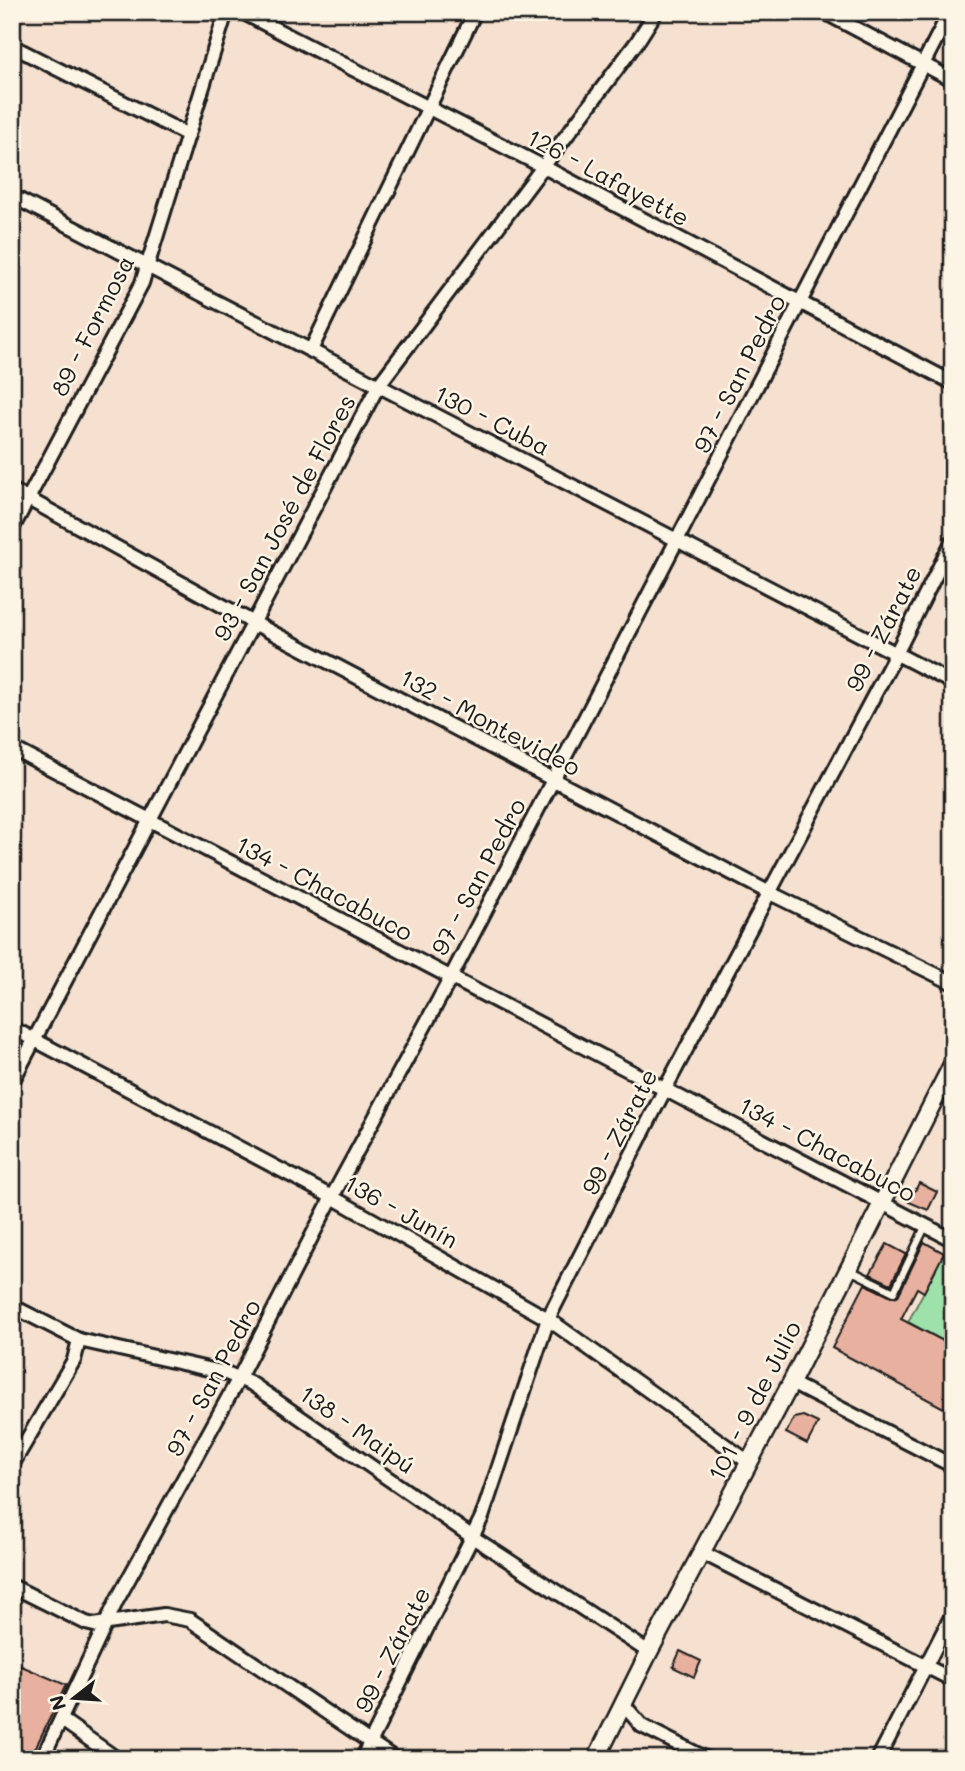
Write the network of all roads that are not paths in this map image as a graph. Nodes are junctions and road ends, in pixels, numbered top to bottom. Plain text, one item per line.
1 (226, 12) edge
2 (242, 12) edge
3 (475, 12) edge
4 (656, 12) edge
5 (824, 12) edge
6 (950, 12) edge
7 (12, 46) edge
8 (922, 64) junction
9 (953, 80) edge
10 (428, 109) junction
11 (188, 135) junction
12 (542, 166) junction
13 (12, 196) edge
14 (149, 267) junction
15 (800, 303) junction
16 (312, 350) junction
17 (953, 383) edge
18 (378, 386) junction
19 (12, 491) edge
20 (28, 499) junction
21 (12, 529) edge
22 (953, 540) edge
23 (678, 541) junction
24 (254, 623) junction
25 (896, 654) junction
26 (953, 684) edge
27 (12, 748) edge
28 (554, 780) junction
29 (148, 821) junction
30 (768, 892) junction
31 (450, 979) junction
32 (953, 983) edge
33 (12, 1028) edge
34 (35, 1040) junction
35 (953, 1063) edge
36 (12, 1082) edge
37 (947, 1088) edge
38 (665, 1089) junction
39 (332, 1197) junction
40 (883, 1204) junction
41 (926, 1226) junction
42 (953, 1240) edge
43 (848, 1269) junction
44 (12, 1306) edge
45 (548, 1319) junction
46 (79, 1340) junction
47 (239, 1378) junction
48 (791, 1382) junction
49 (750, 1462) junction
50 (12, 1465) edge
51 (953, 1466) edge
52 (474, 1538) junction
53 (703, 1553) junction
54 (12, 1586) edge
55 (953, 1613) edge
56 (107, 1623) junction
57 (649, 1652) junction
58 (926, 1666) junction
59 (953, 1680) edge
60 (623, 1704) junction
61 (62, 1720) junction
62 (370, 1742) junction
63 (42, 1759) edge
64 (117, 1759) edge
65 (362, 1759) edge
66 (395, 1759) edge
67 (596, 1759) edge
68 (707, 1759) edge
69 (878, 1759) edge

1 - 11 street, 89 - Formosa
2 - 10 street, 126 - Lafayette
3 - 10 street
4 - 12 street, 93 - San José de Flores
5 - 8 street
6 - 8 street, 97 - San Pedro
7 - 11 street
8 - 9 street
8 - 15 street, 97 - San Pedro
10 - 12 street, 126 - Lafayette
10 - 16 street
11 - 14 street, 89 - Formosa
12 - 15 street, 126 - Lafayette
12 - 18 street, 93 - San José de Flores
13 - 14 street, 130 - Cuba
14 - 16 street, 130 - Cuba
14 - 20 street, 89 - Formosa
15 - 17 street, 126 - Lafayette
15 - 23 street, 97 - San Pedro
16 - 18 street, 130 - Cuba
18 - 23 street, 130 - Cuba
18 - 24 street, 93 - San José de Flores
19 - 20 street, 132 - Montevideo
20 - 21 street, 89 - Formosa
20 - 24 street, 132 - Montevideo
22 - 25 street, 99 - Zárate
23 - 25 street, 130 - Cuba
23 - 28 street, 97 - San Pedro
24 - 28 street, 132 - Montevideo
24 - 29 street, 93 - San José de Flores
25 - 26 street, 130 - Cuba
25 - 30 street, 99 - Zárate
27 - 29 street, 134 - Chacabuco
28 - 30 street, 132 - Montevideo
28 - 31 street, 97 - San Pedro
29 - 31 street, 134 - Chacabuco
29 - 34 street, 93 - San José de Flores
30 - 32 street, 132 - Montevideo
30 - 38 street, 99 - Zárate
31 - 38 street, 134 - Chacabuco
31 - 39 street, 97 - San Pedro
33 - 34 street, 136 - Junín
34 - 36 street, 93 - San José de Flores
34 - 39 street, 136 - Junín
35 - 37 street, 101 - 9 de Julio
37 - 40 street, 101 - 9 de Julio
38 - 40 street, 134 - Chacabuco
38 - 45 street, 99 - Zárate
39 - 45 street, 136 - Junín
39 - 47 street, 97 - San Pedro
40 - 41 street, 134 - Chacabuco
40 - 43 street, 101 - 9 de Julio
41 - 42 street, 134 - Chacabuco
41 - 43 lane
43 - 48 street, 101 - 9 de Julio
44 - 46 street, 138 - Maipú
45 - 49 street, 136 - Junín
45 - 52 street, 99 - Zárate
46 - 47 street, 138 - Maipú
46 - 50 street
47 - 52 street, 138 - Maipú
47 - 56 street, 97 - San Pedro
48 - 49 street, 101 - 9 de Julio
48 - 51 street
49 - 53 street, 101 - 9 de Julio
52 - 57 street, 138 - Maipú
52 - 62 street, 99 - Zárate
53 - 57 street, 101 - 9 de Julio
53 - 58 street
54 - 56 street
55 - 58 street
56 - 61 street, 97 - San Pedro
56 - 62 street
57 - 60 street, 101 - 9 de Julio
58 - 59 street
58 - 69 street
60 - 67 street, 101 - 9 de Julio
60 - 68 street
61 - 63 street, 97 - San Pedro
61 - 64 street
62 - 65 street, 99 - Zárate
62 - 66 street

